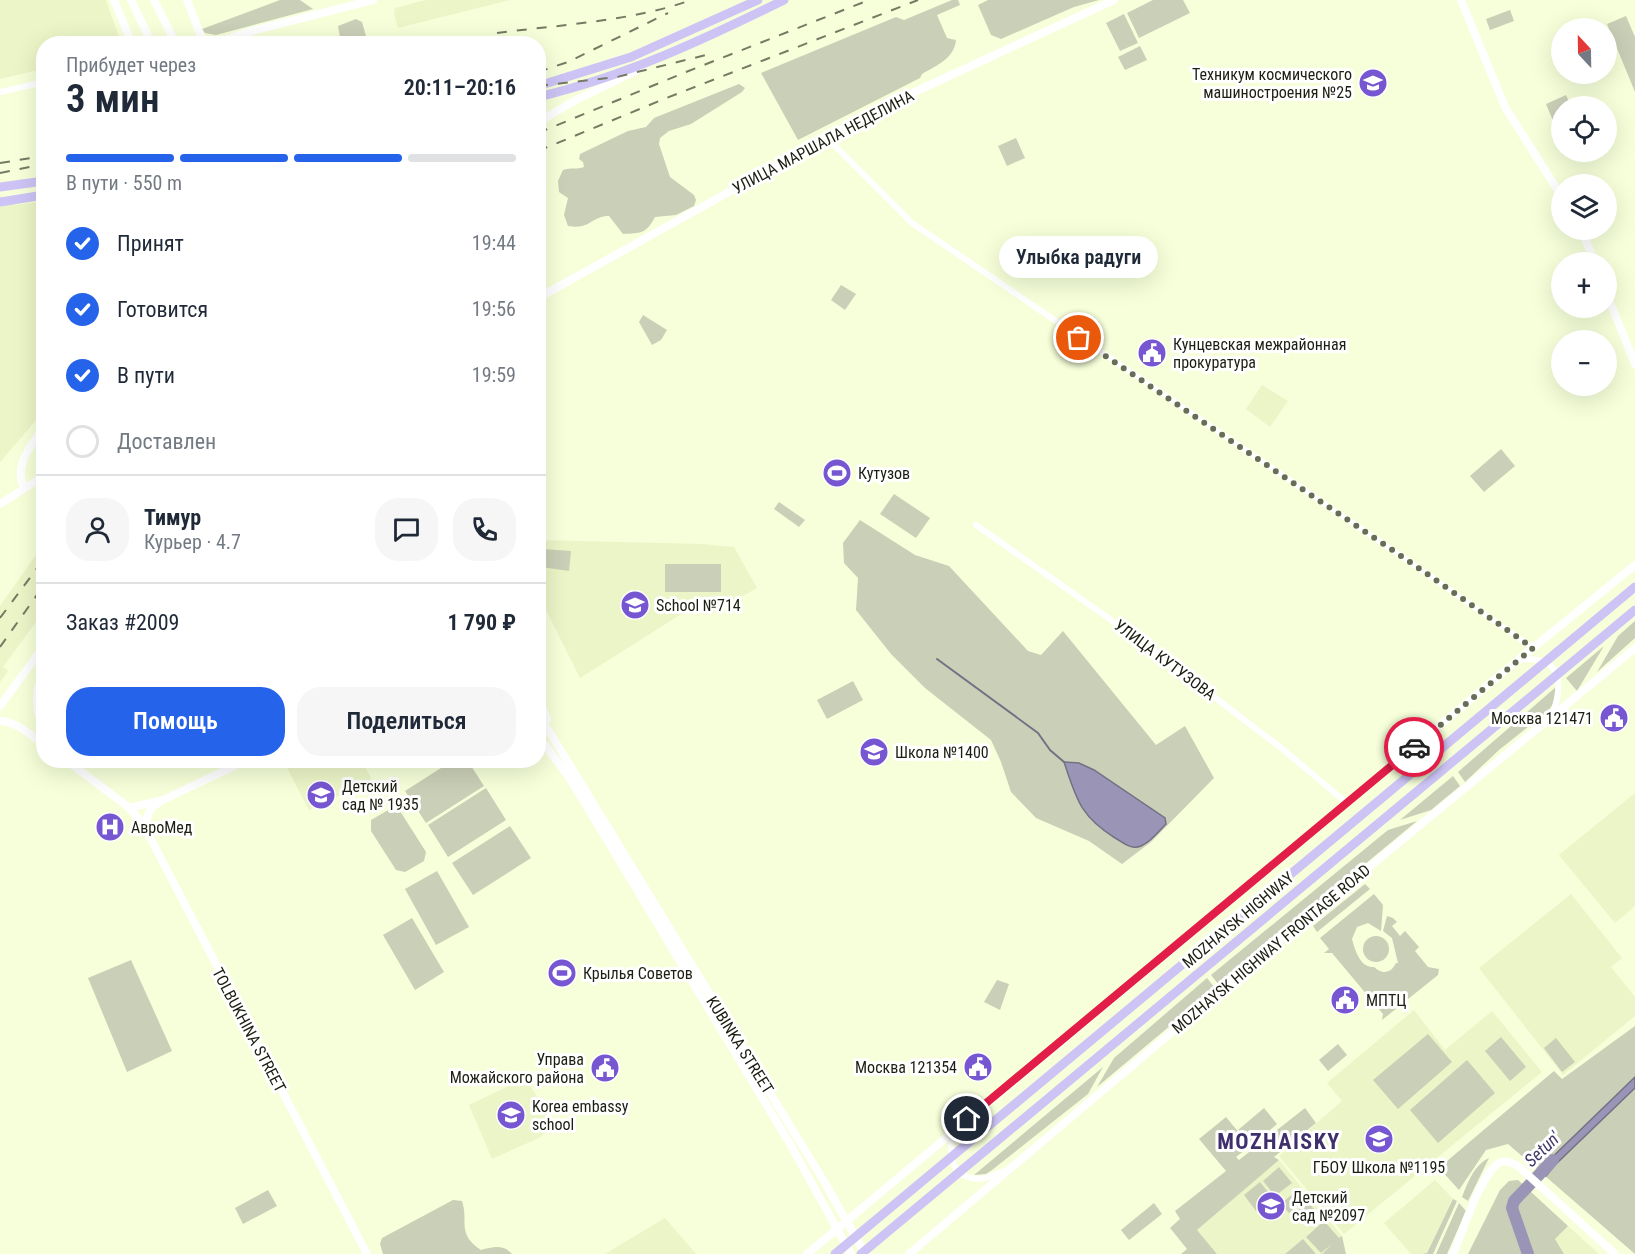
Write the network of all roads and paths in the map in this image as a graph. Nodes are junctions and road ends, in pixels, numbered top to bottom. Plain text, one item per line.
1 (114, 0) edge
2 (131, 0) edge
3 (154, 0) edge
4 (186, 0) edge
5 (373, 0) edge
6 (758, 0) edge
7 (784, 0) edge
8 (1114, 0) edge
9 (1461, 0) edge
10 (129, 36) edge
11 (148, 36) edge
12 (172, 36) edge
13 (201, 36) edge
14 (236, 36) edge
15 (684, 48) junction
16 (36, 84) edge
17 (546, 84) edge
18 (0, 92) edge
19 (546, 95) edge
20 (546, 117) edge
21 (827, 138) junction
22 (1551, 180) edge
23 (36, 182) edge
24 (0, 187) edge
25 (36, 196) edge
26 (0, 202) edge
27 (546, 293) edge
28 (1616, 318) edge
29 (1635, 364) edge
30 (36, 440) edge
31 (36, 481) edge
32 (24, 488) junction
33 (0, 504) edge
34 (976, 525) dead end
35 (1635, 565) edge
36 (1635, 587) edge
37 (1635, 610) edge
38 (1533, 648) junction
39 (1635, 648) edge
40 (36, 657) edge
41 (1518, 660) junction
42 (9, 694) junction
43 (0, 706) edge
44 (546, 715) edge
45 (1552, 717) junction
46 (0, 721) edge
47 (15, 725) junction
48 (546, 725) edge
49 (36, 739) edge
50 (546, 745) edge
51 (563, 751) junction
52 (76, 768) edge
53 (230, 768) edge
54 (163, 800) junction
55 (1347, 803) junction
56 (129, 808) junction
57 (147, 830) junction
58 (963, 1124) junction
59 (1009, 1169) junction
60 (846, 1220) junction
61 (837, 1228) junction
62 (367, 1254) edge
63 (807, 1254) edge
64 (835, 1254) edge
65 (851, 1254) edge
66 (863, 1254) edge
67 (909, 1254) edge
68 (1453, 1254) edge
69 (1615, 1254) edge

1 - 10 main road
2 - 11 main road
3 - 12 main road
4 - 13 main road
5 - 14 main road
6 - 17 main road
7 - 15 main road
8 - 21 main road, УЛИЦА МАРШАЛА НЕДЕЛИНА
9 - 22 main road
15 - 19 main road
15 - 20 main road
16 - 18 street
21 - 27 main road, УЛИЦА МАРШАЛА НЕДЕЛИНА
21 - 38 street
23 - 24 main road
25 - 26 main road
28 - 29 main road
30 - 32 main road
31 - 32 main road
32 - 33 main road
34 - 55 street, УЛИЦА КУТУЗОВА
35 - 38 main road
36 - 64 main road, MOZHAYSK HIGHWAY
37 - 66 main road, MOZHAYSK HIGHWAY
38 - 41 main road
39 - 45 main road, MOZHAYSK HIGHWAY FRONTAGE ROAD
40 - 42 main road
41 - 45 street
41 - 55 main road
42 - 43 main road
42 - 47 main road
44 - 51 main road
45 - 59 main road, MOZHAYSK HIGHWAY FRONTAGE ROAD
46 - 47 main road
47 - 49 main road
48 - 51 main road
50 - 61 main road
51 - 60 main road, KUBINKA STREET
52 - 56 main road, TOLBUKHINA STREET
53 - 54 main road
54 - 56 main road
54 - 57 main road
55 - 58 main road
56 - 57 main road, TOLBUKHINA STREET
57 - 62 main road, TOLBUKHINA STREET
58 - 59 street
58 - 60 main road
59 - 67 main road, MOZHAYSK HIGHWAY FRONTAGE ROAD
60 - 61 main road
60 - 66 main road, KUBINKA STREET
61 - 63 main road
61 - 65 main road
68 - 69 main road

